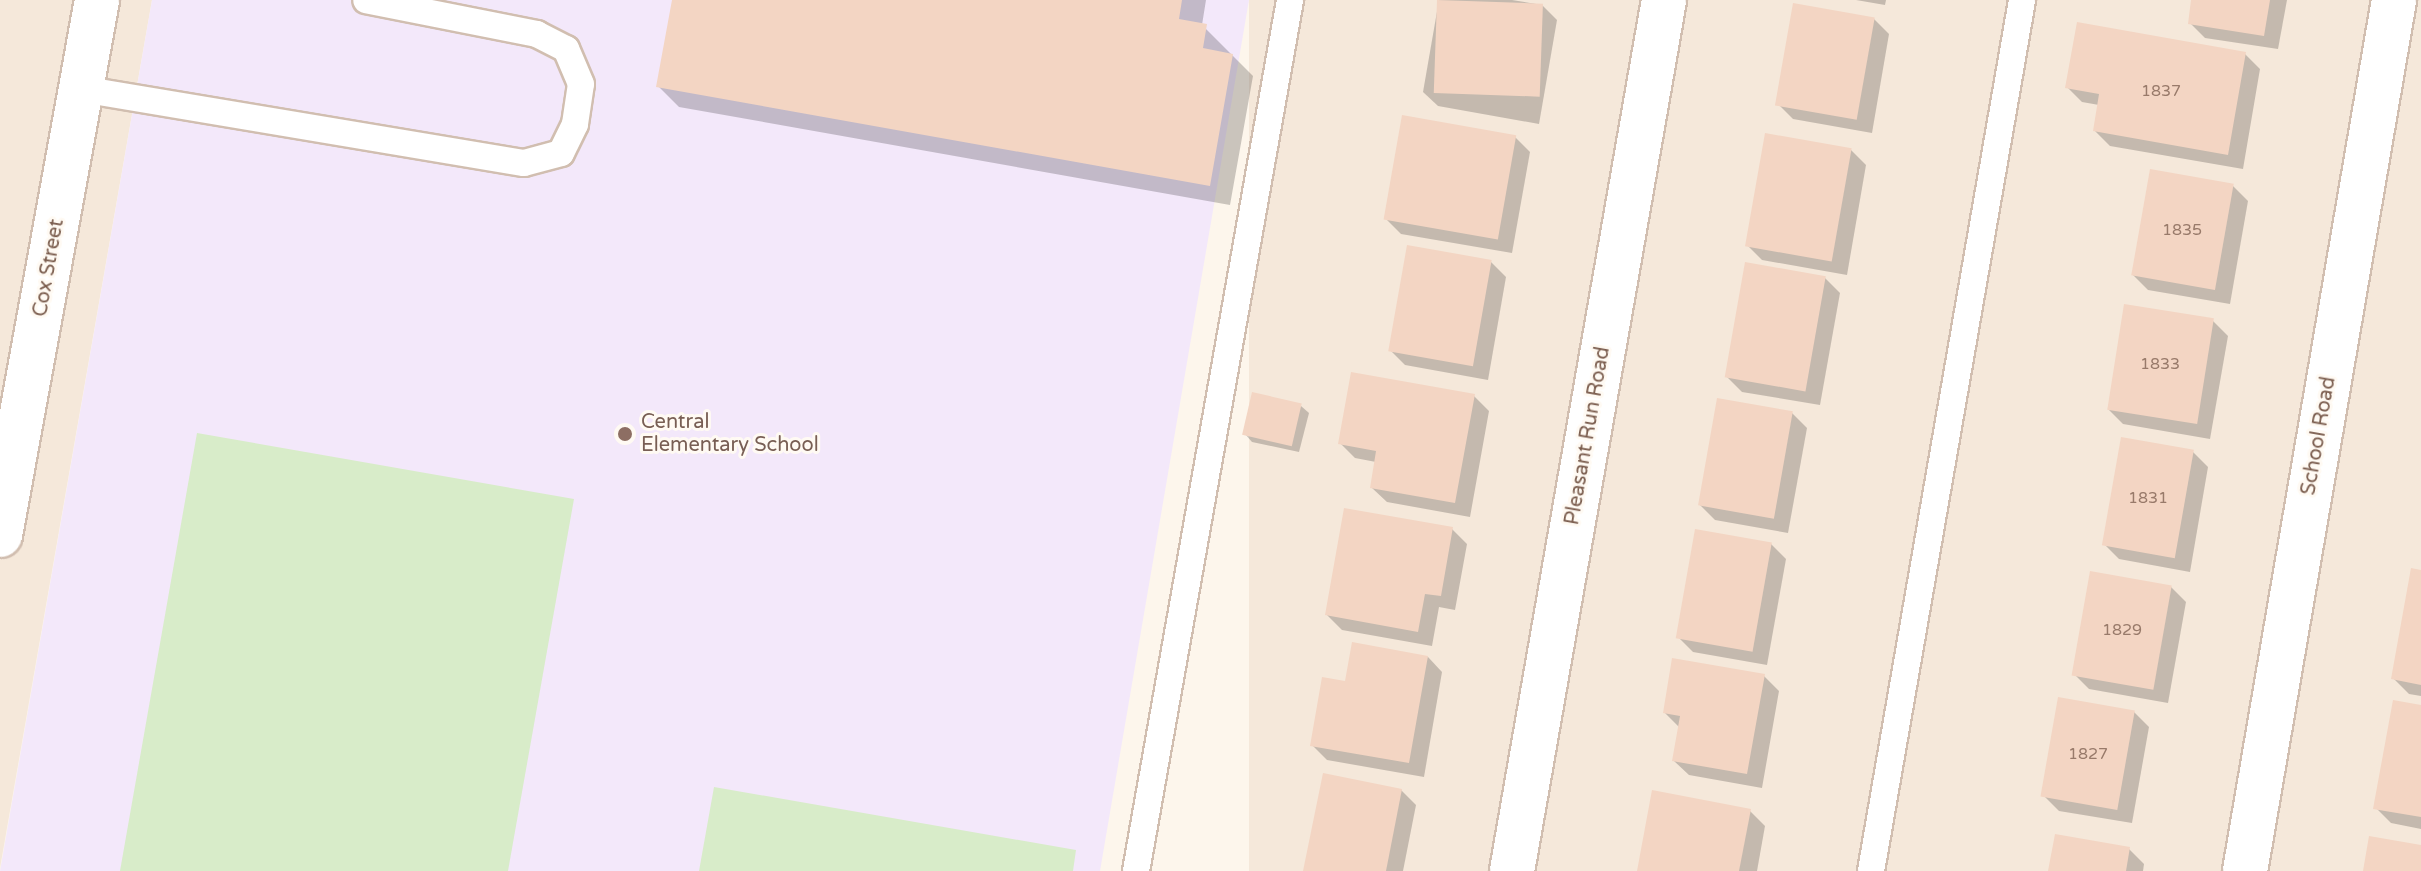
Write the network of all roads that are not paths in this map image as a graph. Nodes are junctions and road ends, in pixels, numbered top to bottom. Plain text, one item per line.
1 (97, 0) edge
2 (366, 0) edge
3 (1290, 0) edge
4 (1664, 0) edge
5 (2022, 0) edge
6 (2394, 0) edge
7 (81, 89) junction
8 (0, 535) edge
9 (1136, 871) edge
10 (1512, 871) edge
11 (1871, 871) edge
12 (2245, 871) edge

1 - 7 street, Cox Street
2 - 7 lane
3 - 9 lane
4 - 10 street, Pleasant Run Road
5 - 11 lane
6 - 12 street, School Road
7 - 8 street, Cox Street

